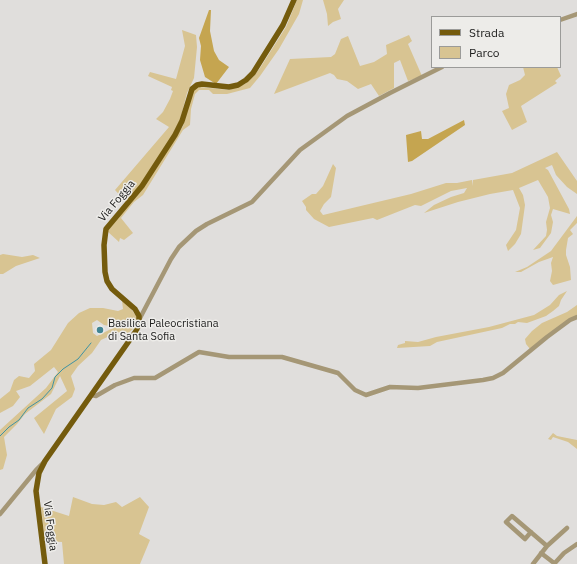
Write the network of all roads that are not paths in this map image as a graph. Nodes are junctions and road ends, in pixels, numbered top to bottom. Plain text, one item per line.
1 (294, 0) edge
2 (577, 14) edge
3 (561, 20) edge
4 (440, 68) edge
5 (138, 309) junction
6 (577, 317) edge
7 (92, 395) junction
8 (45, 461) junction
9 (0, 514) edge
10 (567, 528) dead end
11 (531, 532) junction
12 (577, 544) edge
13 (547, 546) junction
14 (540, 553) junction
15 (554, 563) edge
16 (45, 564) edge
17 (533, 564) edge

1 - 5 main road, Via Foggia
2 - 3 street
4 - 5 street
5 - 7 main road, Via Foggia
6 - 7 street
7 - 8 main road, Via Foggia
8 - 9 street
8 - 16 main road, Via Foggia
10 - 13 street
11 - 11 street
11 - 13 street
12 - 15 street
13 - 14 street
14 - 15 street
14 - 17 street

